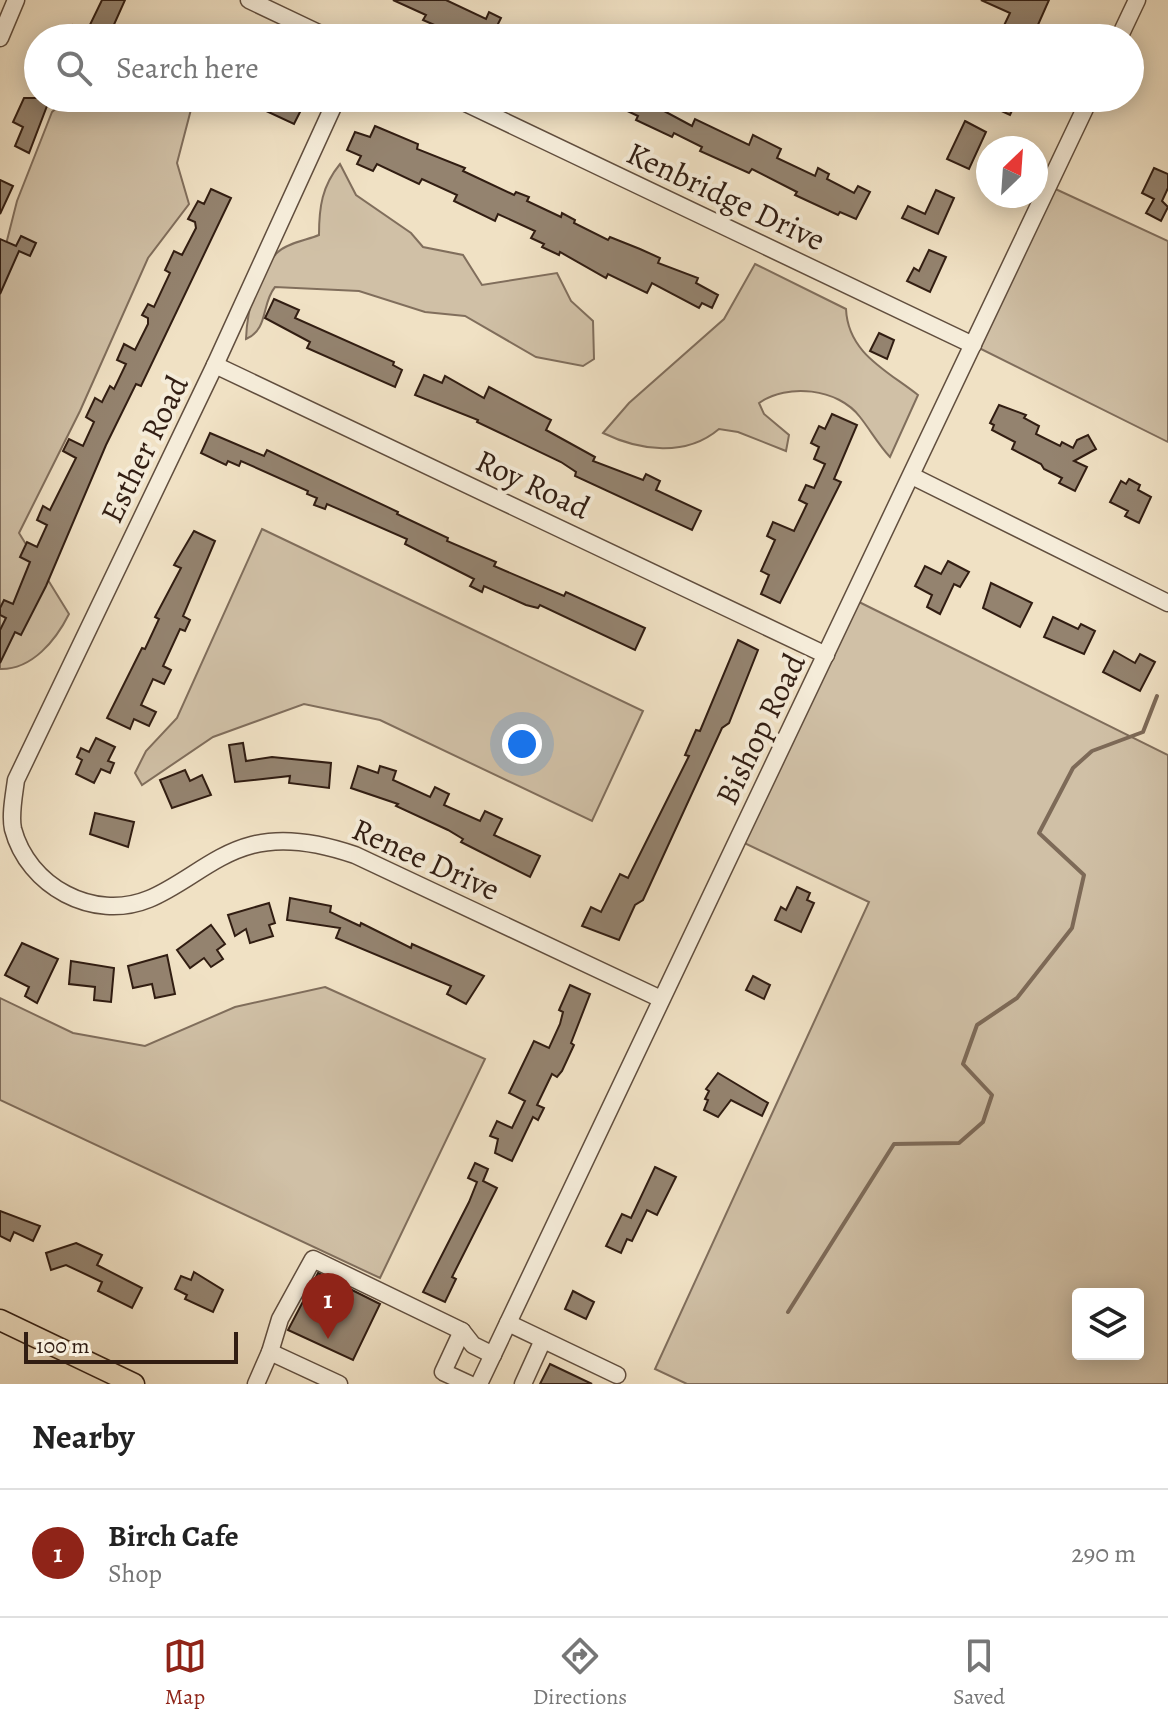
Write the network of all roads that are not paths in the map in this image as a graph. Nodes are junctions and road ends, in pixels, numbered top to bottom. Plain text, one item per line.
1 (16, 0) edge
2 (249, 0) edge
3 (1137, 0) edge
4 (300, 24) edge
5 (1126, 24) edge
6 (0, 38) edge
7 (331, 112) edge
8 (484, 112) edge
9 (1083, 112) edge
10 (973, 345) junction
11 (215, 365) junction
12 (912, 476) junction
13 (1168, 603) edge
14 (826, 655) junction
15 (12, 827) joint
16 (661, 999) junction
17 (0, 1320) edge
18 (508, 1323) junction
19 (462, 1331) junction
20 (543, 1340) junction
21 (270, 1352) junction
22 (493, 1355) junction
23 (617, 1375) dead end
24 (134, 1384) edge
25 (256, 1384) edge
26 (339, 1384) edge
27 (469, 1384) edge
28 (479, 1384) edge
29 (523, 1384) edge

1 - 6 street
2 - 4 street
3 - 5 street
7 - 11 street, Esther Road
8 - 10 street, Kenbridge Drive
9 - 10 street, Bishop Road
10 - 12 street, Bishop Road
11 - 14 street, Roy Road
11 - 15 street, Esther Road
12 - 13 street
12 - 14 street, Bishop Road
14 - 16 street, Bishop Road
15 - 16 street, Renee Drive
16 - 18 street, Bishop Road
17 - 24 main road
18 - 20 street
18 - 22 street, Bishop Road
19 - 21 street
19 - 22 street
19 - 27 street
20 - 23 street
20 - 29 street
21 - 25 street
21 - 26 street
22 - 28 street, Bishop Road

